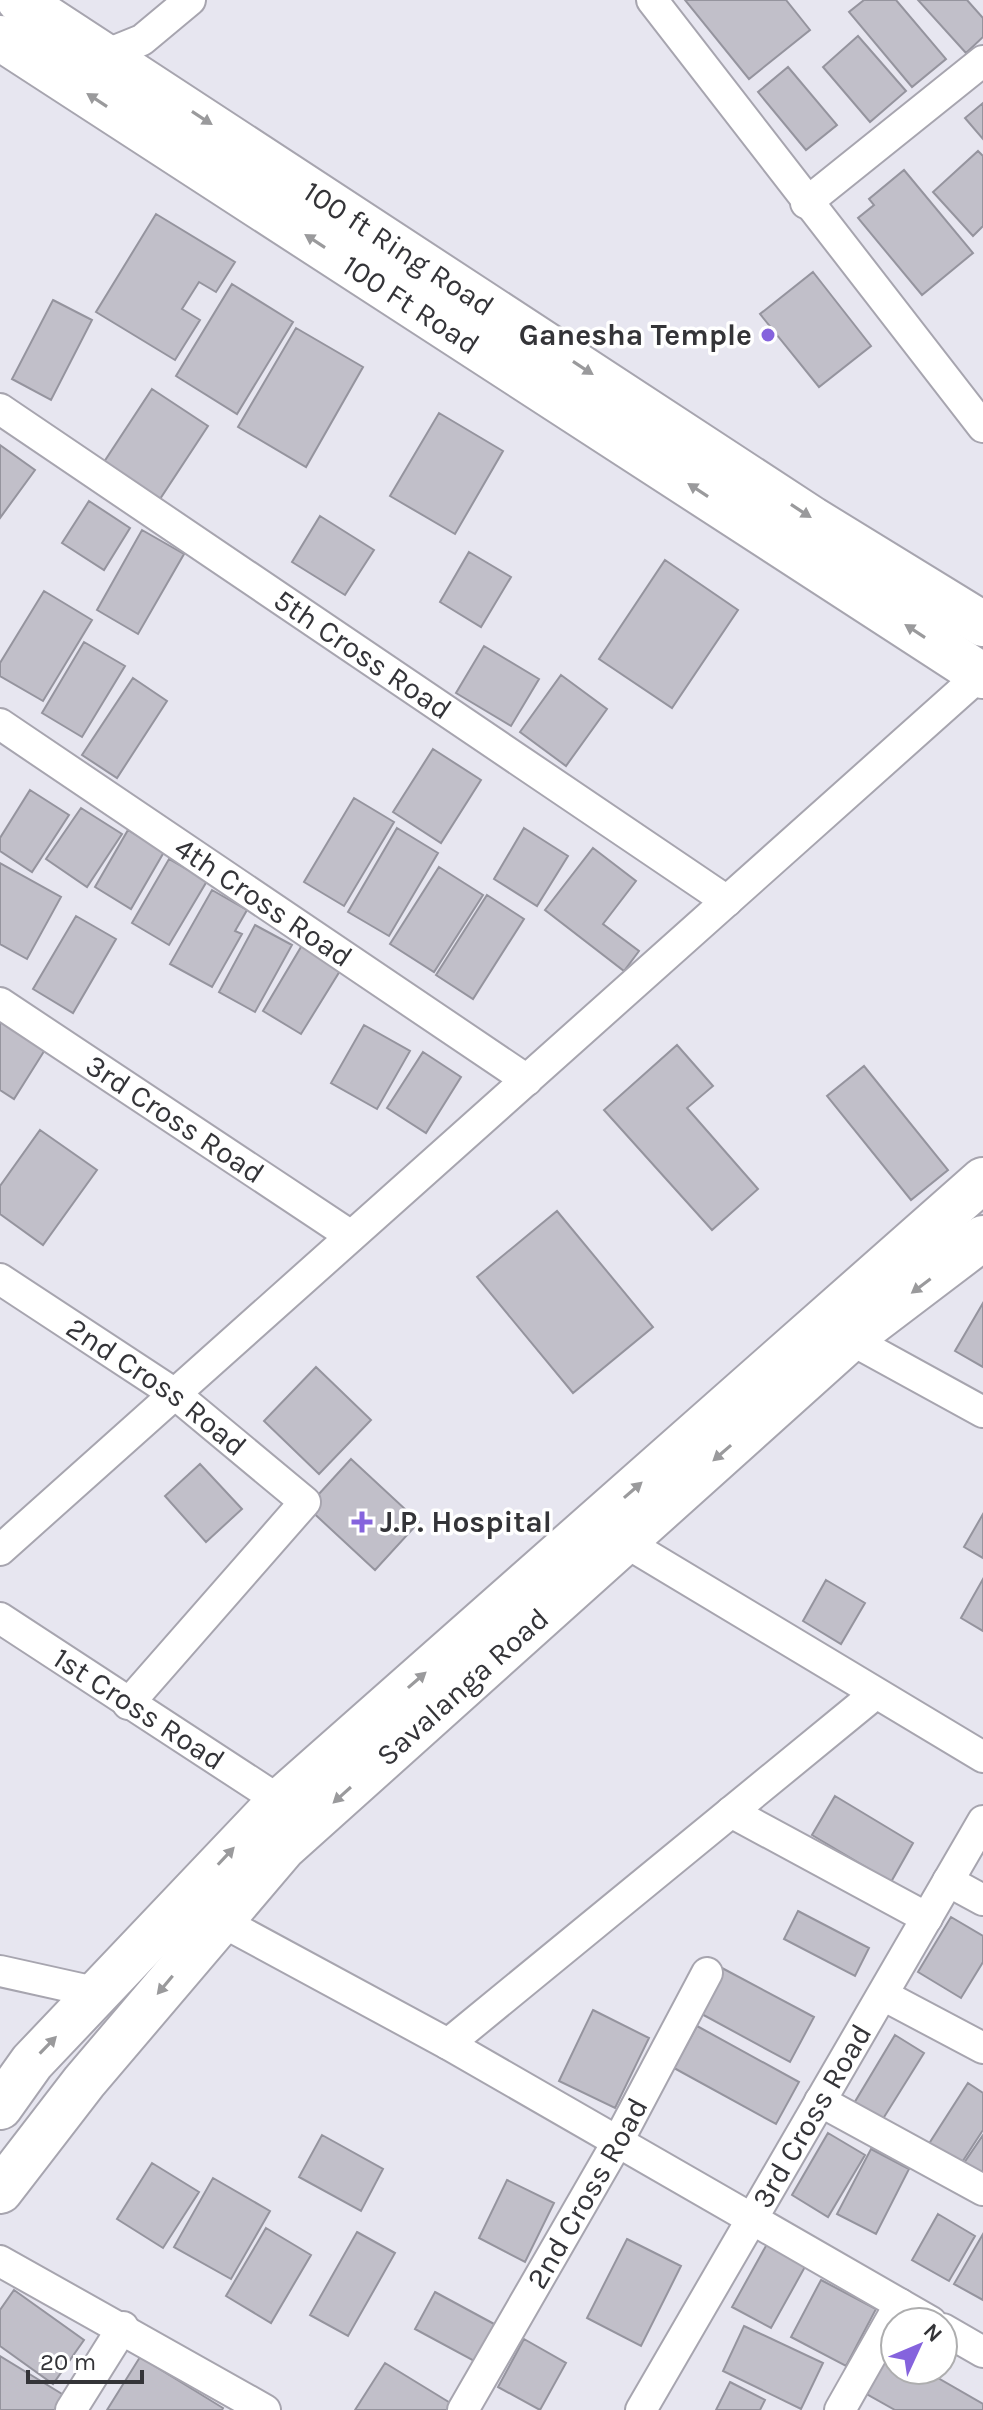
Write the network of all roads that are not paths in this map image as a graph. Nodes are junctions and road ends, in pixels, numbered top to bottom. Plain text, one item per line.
1 (19, 0) edge
2 (190, 0) edge
3 (652, 0) edge
4 (0, 38) edge
5 (105, 55) junction
6 (983, 61) edge
7 (806, 203) junction
8 (0, 409) edge
9 (982, 425) edge
10 (983, 624) edge
11 (982, 675) edge
12 (0, 724) edge
13 (727, 901) junction
14 (0, 1003) edge
15 (527, 1080) junction
16 (983, 1180) edge
17 (351, 1236) junction
18 (983, 1238) edge
19 (0, 1279) edge
20 (850, 1339) junction
21 (175, 1394) junction
22 (983, 1412) edge
23 (608, 1532) junction
24 (0, 1550) edge
25 (0, 1618) edge
26 (875, 1694) junction
27 (128, 1704) junction
28 (983, 1757) edge
29 (280, 1801) junction
30 (731, 1812) junction
31 (983, 1821) edge
32 (948, 1881) junction
33 (983, 1900) edge
34 (927, 1918) junction
35 (219, 1920) junction
36 (0, 1971) edge
37 (707, 1973) dead end
38 (99, 1993) junction
39 (883, 1995) junction
40 (448, 2044) junction
41 (983, 2048) edge
42 (820, 2101) junction
43 (0, 2107) edge
44 (618, 2141) junction
45 (983, 2190) edge
46 (0, 2191) edge
47 (754, 2220) junction
48 (0, 2261) edge
49 (900, 2304) junction
50 (903, 2306) edge
51 (123, 2327) junction
52 (959, 2338) edge
53 (983, 2352) edge
54 (252, 2406) edge
55 (71, 2410) edge
56 (463, 2410) edge
57 (641, 2410) edge
58 (840, 2410) edge

1 - 5 main road, 100 ft Ring Road
2 - 5 street
3 - 7 street
11 -> 4 main road, 100 Ft Road
5 -> 10 main road, 100 ft Ring Road
6 - 7 street
7 - 9 street
8 - 13 street, 5th Cross Road
11 - 13 street
12 - 15 street, 4th Cross Road
13 - 15 street
14 - 17 street, 3rd Cross Road
15 - 17 street
23 -> 16 main road, Savalanga Road
17 - 21 street
18 -> 20 main road, Savalanga Road
19 - 21 street, 2nd Cross Road
20 - 22 street
20 -> 23 main road, Savalanga Road
21 - 24 street
21 - 27 street, 2nd Cross Road
23 - 26 street
29 -> 23 main road, Savalanga Road
23 -> 35 main road, Savalanga Road
25 - 27 street, 1st Cross Road
26 - 28 street
26 - 30 street
27 - 29 street, 1st Cross Road
38 -> 29 main road, Savalanga Road
30 - 34 street
30 - 40 street
31 - 32 street, 3rd Cross Road
32 - 33 street
32 - 34 street, 3rd Cross Road
34 - 39 street, 3rd Cross Road
35 - 40 street
35 -> 46 main road, Savalanga Road
36 - 38 street
37 - 44 street, 2nd Cross Road
43 -> 38 main road, Savalanga Road
39 - 41 street
39 - 42 street, 3rd Cross Road
40 - 44 street
42 - 45 street
42 - 47 street, 3rd Cross Road
44 - 47 street
44 - 56 street, 2nd Cross Road
47 - 49 street
47 - 57 street, 3rd Cross Road
48 - 51 street
49 - 50 street
49 - 58 street
51 - 54 street
51 - 55 street
52 - 53 street

